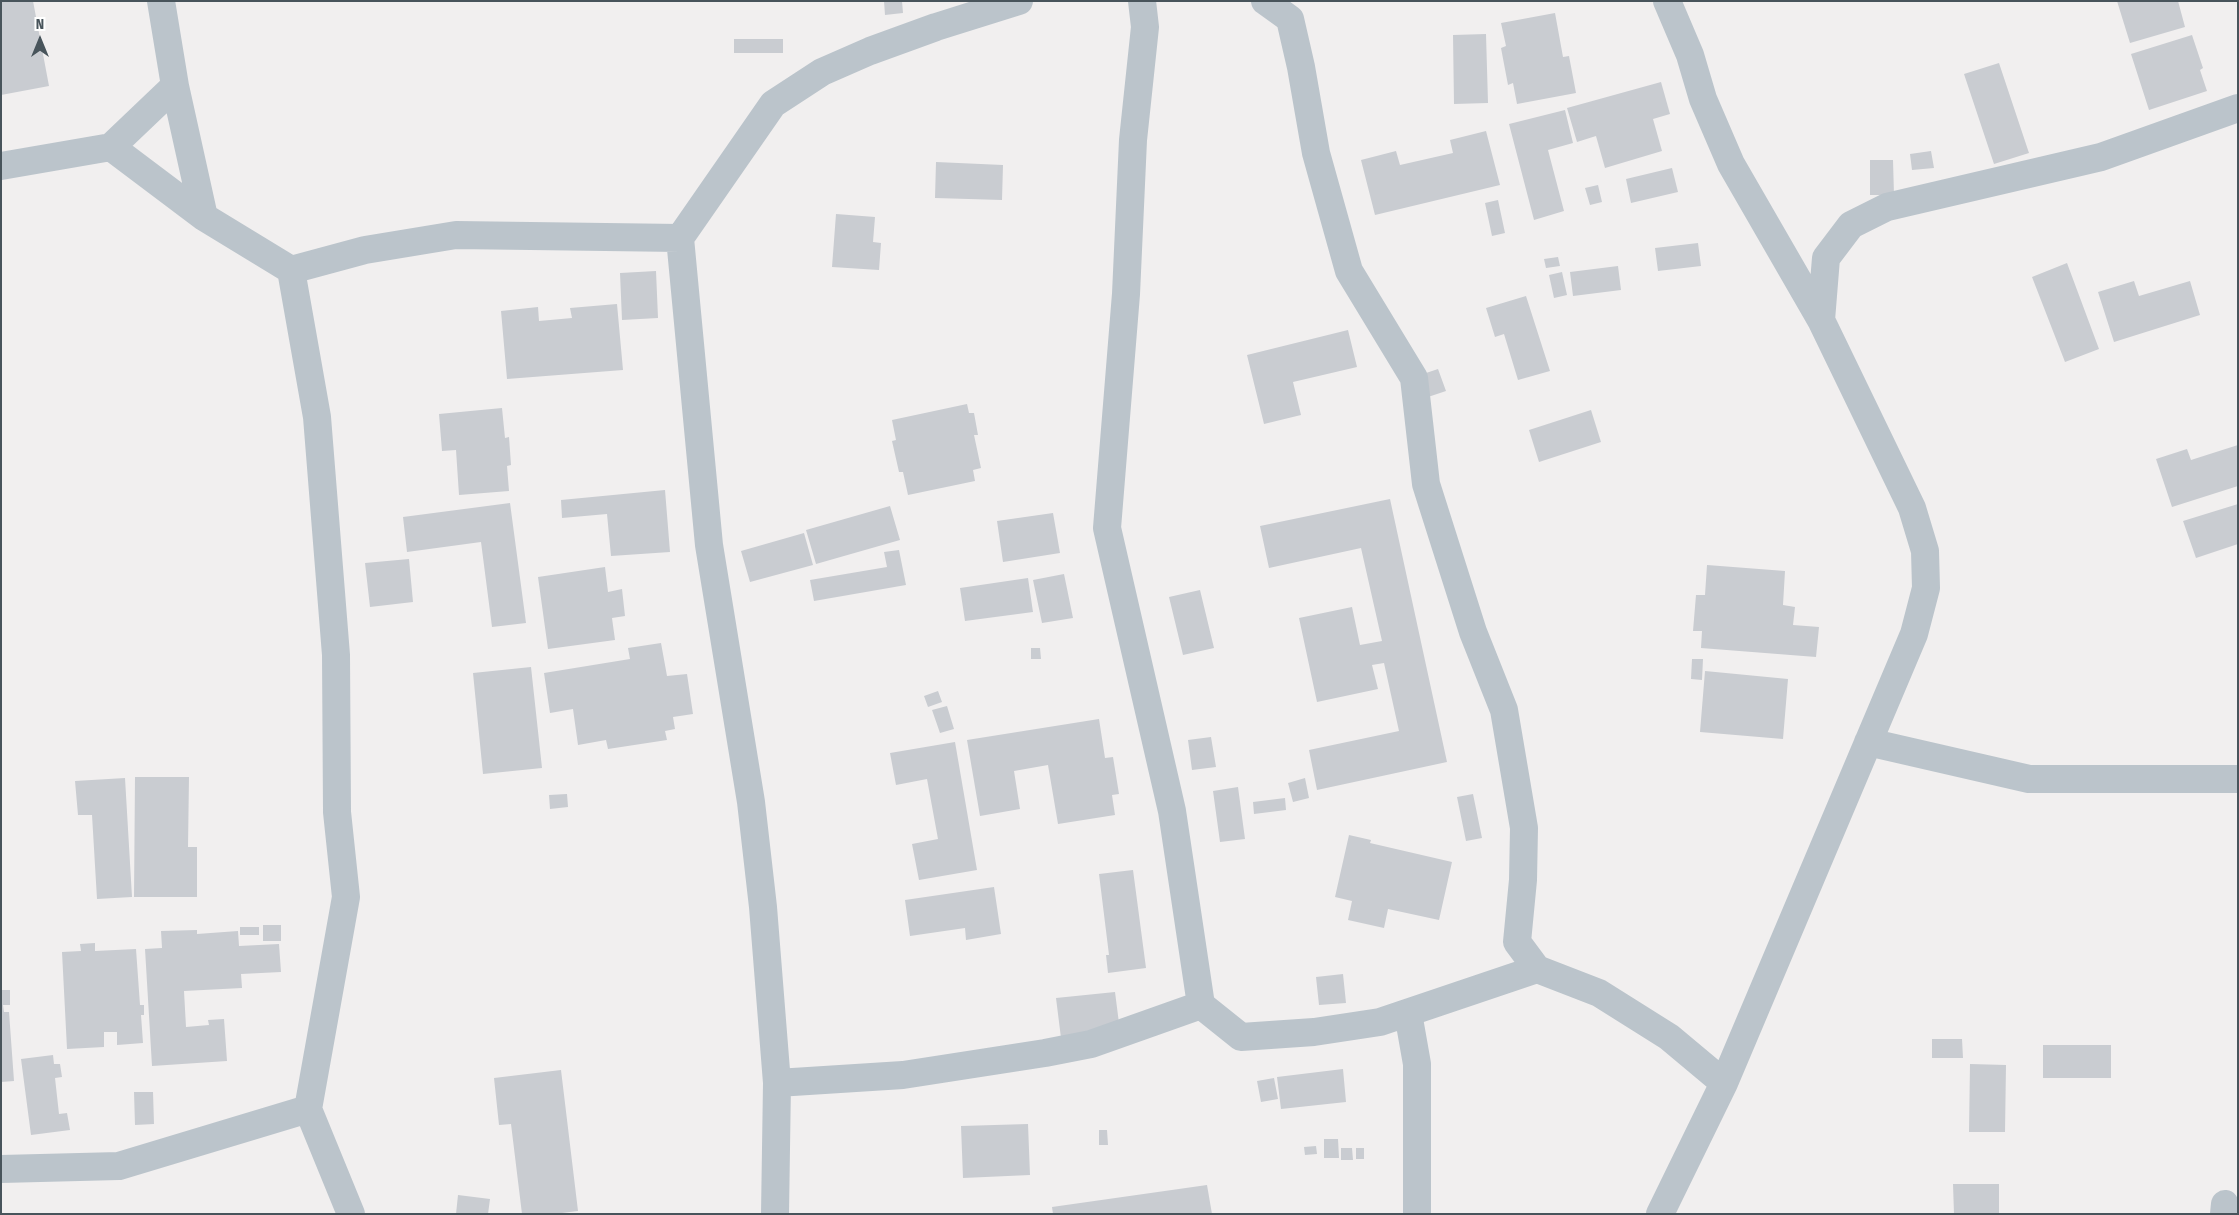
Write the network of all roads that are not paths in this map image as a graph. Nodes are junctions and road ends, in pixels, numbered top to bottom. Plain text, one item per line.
1 (160, 1) edge
2 (1019, 1) edge
3 (1142, 1) edge
4 (1265, 1) edge
5 (1667, 1) edge
6 (175, 86) junction
7 (2238, 108) edge
8 (111, 147) junction
9 (1, 166) edge
10 (204, 217) junction
11 (680, 238) junction
12 (292, 270) junction
13 (1822, 320) junction
14 (1868, 742) junction
15 (2238, 778) edge
16 (1537, 969) junction
17 (1201, 1005) junction
18 (1408, 1013) junction
19 (777, 1083) junction
20 (1724, 1083) junction
21 (308, 1109) junction
22 (1, 1169) edge
23 (351, 1214) edge
24 (775, 1214) edge
25 (1417, 1214) edge
26 (1660, 1214) edge

1 - 6 street
2 - 11 street
3 - 17 street
4 - 16 street
5 - 13 street
6 - 8 street
6 - 10 street
7 - 13 street
8 - 9 street
8 - 10 street
10 - 12 street
11 - 12 street
11 - 19 street
12 - 21 street
13 - 14 street
14 - 15 street
14 - 20 street
16 - 18 street
16 - 20 street
17 - 18 street
17 - 19 street
18 - 25 street
19 - 24 street
20 - 26 street
21 - 22 street
21 - 23 street

